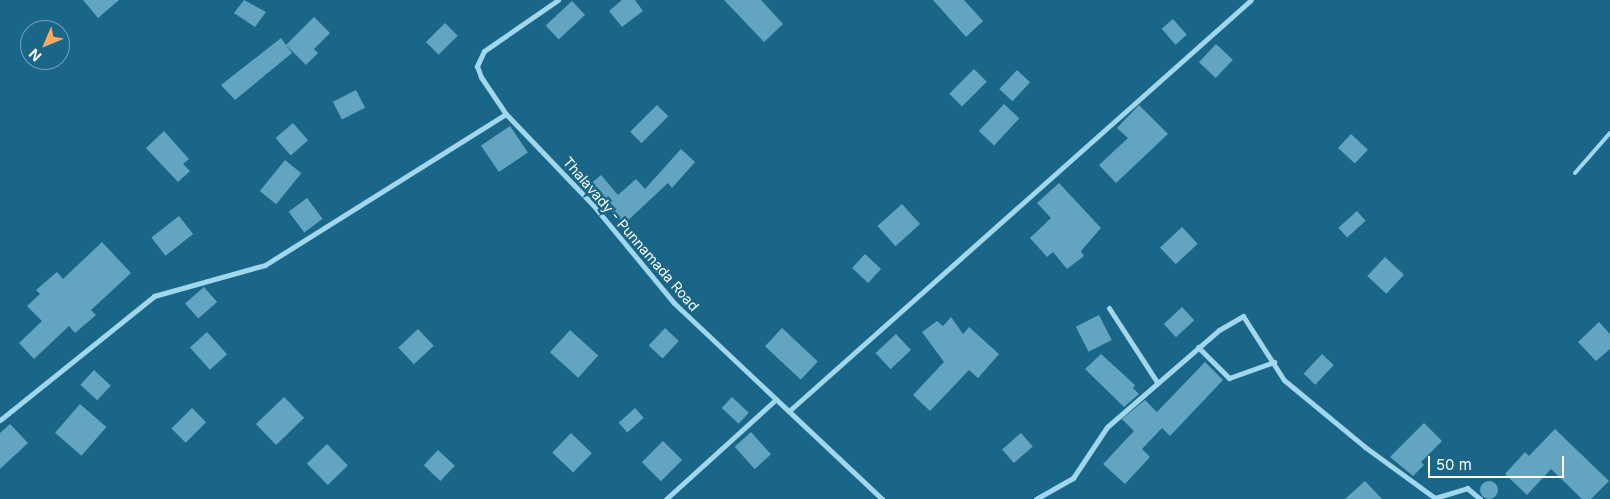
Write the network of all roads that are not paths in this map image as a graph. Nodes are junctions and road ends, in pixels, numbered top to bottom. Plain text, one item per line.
1 (558, 0) edge
2 (1251, 0) edge
3 (506, 114) junction
4 (1610, 133) edge
5 (1575, 173) dead end
6 (1109, 308) dead end
7 (1198, 347) junction
8 (1274, 362) junction
9 (1157, 382) junction
10 (776, 400) junction
11 (789, 410) junction
12 (0, 420) edge
13 (666, 499) edge
14 (882, 499) edge
15 (1036, 499) edge
16 (1480, 499) edge

1 - 3 street, Thalavady - Punnamada Road
2 - 11 street
3 - 10 street, Thalavady - Punnamada Road
3 - 12 street
4 - 5 lane
6 - 9 street
7 - 8 street
7 - 8 street
7 - 9 street
8 - 16 street
9 - 15 street
10 - 11 street, Thalavady - Punnamada Road
10 - 13 street
11 - 14 street, Thalavady - Punnamada Road

